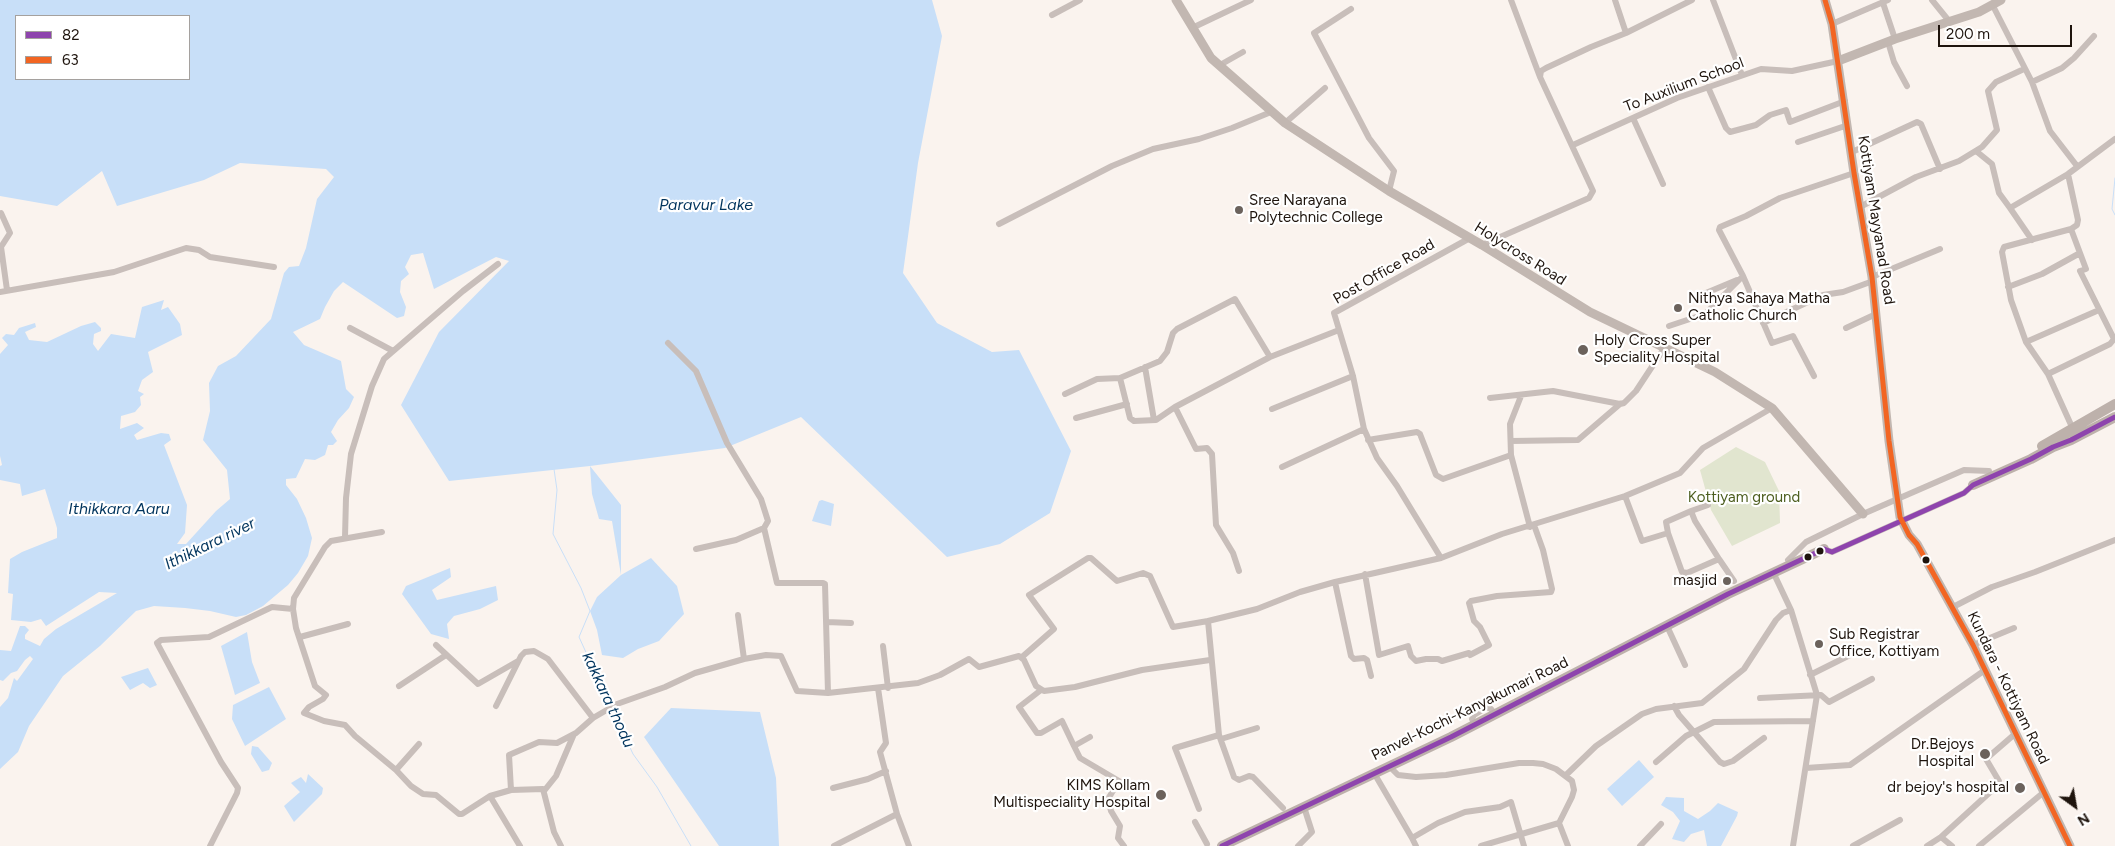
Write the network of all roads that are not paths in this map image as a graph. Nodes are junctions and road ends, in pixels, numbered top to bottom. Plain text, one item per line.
1 (1080, 0) edge
2 (1176, 0) edge
3 (1251, 0) edge
4 (1511, 0) edge
5 (1615, 0) edge
6 (1692, 0) edge
7 (1713, 0) edge
8 (1825, 0) edge
9 (1932, 0) edge
10 (1885, 1) edge
11 (1997, 2) edge
12 (1351, 9) dead end
13 (1052, 15) dead end
14 (1948, 21) junction
15 (1832, 24) junction
16 (1192, 28) junction
17 (1626, 33) junction
18 (2094, 36) dead end
19 (1892, 40) junction
20 (1244, 52) dead end
21 (1838, 62) junction
22 (1220, 66) junction
23 (2024, 69) junction
24 (1742, 75) junction
25 (1540, 77) junction
26 (2032, 82) junction
27 (1907, 86) dead end
28 (1708, 87) junction
29 (1325, 88) dead end
30 (1845, 102) junction
31 (1272, 112) junction
32 (1633, 118) junction
33 (1285, 123) junction
34 (1848, 127) junction
35 (2115, 138) edge
36 (1798, 142) dead end
37 (1573, 146) junction
38 (1976, 151) junction
39 (1852, 152) junction
40 (2077, 166) junction
41 (1940, 169) junction
42 (1854, 173) junction
43 (2068, 174) junction
44 (1663, 184) dead end
45 (1389, 191) junction
46 (1860, 207) junction
47 (2010, 208) junction
48 (1, 214) edge
49 (999, 224) dead end
50 (2071, 229) junction
51 (1470, 238) junction
52 (2032, 240) junction
53 (1482, 245) junction
54 (1940, 249) dead end
55 (2080, 253) junction
56 (498, 264) dead end
57 (274, 267) dead end
58 (1741, 277) junction
59 (1872, 279) junction
60 (2008, 287) junction
61 (4, 291) edge
62 (1694, 298) dead end
63 (2099, 310) junction
64 (1876, 314) junction
65 (1763, 323) junction
66 (1669, 326) dead end
67 (350, 328) dead end
68 (1846, 328) dead end
69 (1340, 330) junction
70 (2026, 342) junction
71 (668, 343) dead end
72 (1665, 347) junction
73 (393, 351) junction
74 (1270, 357) junction
75 (1145, 367) junction
76 (2048, 374) junction
77 (1353, 376) junction
78 (1814, 376) dead end
79 (1120, 378) junction
80 (1065, 394) dead end
81 (1521, 396) junction
82 (1490, 398) dead end
83 (1126, 404) junction
84 (1620, 404) junction
85 (2115, 404) edge
86 (1175, 407) junction
87 (1772, 408) junction
88 (2115, 408) edge
89 (1272, 409) dead end
90 (2115, 416) edge
91 (1076, 418) dead end
92 (1154, 420) junction
93 (2072, 427) junction
94 (1364, 429) junction
95 (1368, 440) junction
96 (1512, 441) junction
97 (2051, 444) junction
98 (1511, 455) junction
99 (1282, 467) dead end
100 (1989, 471) joint
101 (1973, 486) joint
102 (1625, 496) junction
103 (1897, 503) junction
104 (1708, 505) dead end
105 (1691, 511) junction
106 (1863, 514) junction
107 (1904, 519) junction
108 (1532, 526) junction
109 (764, 528) junction
110 (382, 532) dead end
111 (1668, 533) junction
112 (345, 538) junction
113 (2115, 540) edge
114 (696, 549) dead end
115 (1824, 549) joint
116 (1441, 558) junction
117 (1719, 559) junction
118 (1788, 560) joint
119 (1238, 571) dead end
120 (1365, 574) junction
121 (1774, 574) junction
122 (1734, 581) dead end
123 (1335, 582) junction
124 (1728, 594) junction
125 (1953, 607) junction
126 (292, 609) junction
127 (1791, 610) junction
128 (738, 615) dead end
129 (1208, 621) junction
130 (827, 622) junction
131 (851, 623) dead end
132 (348, 624) dead end
133 (1667, 626) junction
134 (2014, 628) dead end
135 (300, 637) junction
136 (436, 645) dead end
137 (1973, 645) junction
138 (883, 646) dead end
139 (446, 655) junction
140 (1850, 655) dead end
141 (1022, 657) junction
142 (744, 659) junction
143 (1210, 660) junction
144 (519, 661) junction
145 (1685, 665) dead end
146 (1985, 670) junction
147 (1810, 675) junction
148 (1371, 676) dead end
149 (1872, 679) dead end
150 (399, 686) dead end
151 (878, 688) junction
152 (888, 688) junction
153 (1041, 690) junction
154 (828, 693) junction
155 (1817, 695) junction
156 (1760, 698) dead end
157 (496, 706) dead end
158 (1674, 706) junction
159 (592, 718) junction
160 (1813, 721) junction
161 (1257, 728) dead end
162 (1695, 732) junction
163 (2016, 733) junction
164 (574, 734) junction
165 (1090, 737) dead end
166 (1220, 737) junction
167 (1764, 738) dead end
168 (419, 744) dead end
169 (1074, 746) junction
170 (1656, 762) dead end
171 (1389, 766) junction
172 (1806, 768) junction
173 (396, 770) junction
174 (886, 771) junction
175 (1374, 773) junction
176 (1566, 775) junction
177 (833, 788) dead end
178 (511, 790) junction
179 (544, 791) junction
180 (2044, 792) junction
181 (490, 796) junction
182 (1304, 807) junction
183 (1198, 808) dead end
184 (1283, 808) dead end
185 (897, 814) junction
186 (1900, 820) dead end
187 (1195, 822) dead end
188 (1559, 823) junction
189 (1661, 824) dead end
190 (1522, 834) junction
191 (1941, 836) junction
192 (1412, 838) junction
193 (1207, 844) dead end
194 (1792, 844) edge
195 (210, 846) edge
196 (520, 846) edge
197 (561, 846) edge
198 (834, 846) edge
199 (909, 846) edge
200 (1124, 846) edge
201 (1222, 846) edge
202 (1298, 846) edge
203 (1416, 846) edge
204 (1481, 846) edge
205 (1524, 846) edge
206 (1568, 846) edge
207 (1640, 846) edge
208 (1853, 846) edge
209 (1927, 846) edge
210 (1952, 846) edge
211 (1979, 846) edge
212 (2070, 846) edge

1 - 13 street
2 - 16 main road, Holycross Road
3 - 16 street
4 - 25 street
5 - 17 street
6 - 17 street
7 - 24 street
8 - 15 main road, Kottiyam Mayyanad Road
9 - 14 street
10 - 15 street
10 - 19 street
11 - 14 main road
11 - 23 street
12 - 45 street
14 - 19 main road
15 - 21 main road, Kottiyam Mayyanad Road
16 - 22 main road, Holycross Road
17 - 25 street
18 - 26 street
19 - 21 main road
19 - 27 street
20 - 22 street
21 - 24 street, To Auxilium School
21 - 30 main road, Kottiyam Mayyanad Road
22 - 31 main road, Holycross Road
23 - 26 street
23 - 38 street
24 - 28 street, To Auxilium School
25 - 37 street
26 - 40 street
28 - 30 street
28 - 32 street, To Auxilium School
29 - 33 street
30 - 34 main road, Kottiyam Mayyanad Road
31 - 33 main road, Holycross Road
31 - 49 street
32 - 37 street, To Auxilium School
32 - 44 street
33 - 45 main road, Holycross Road
34 - 36 street
34 - 39 main road, Kottiyam Mayyanad Road
35 - 40 street
37 - 53 street
38 - 41 street
38 - 47 street
39 - 41 street
39 - 42 main road, Kottiyam Mayyanad Road
40 - 43 street
41 - 46 street
42 - 46 main road, Kottiyam Mayyanad Road
42 - 58 street
43 - 47 street
43 - 50 street
45 - 51 main road, Holycross Road
46 - 59 main road, Kottiyam Mayyanad Road
47 - 52 street
48 - 61 street
50 - 52 street
50 - 55 street
51 - 53 main road, Holycross Road
51 - 69 street, Post Office Road
52 - 60 street
53 - 72 main road, Holycross Road
54 - 59 street
55 - 60 street
55 - 63 street
56 - 73 street
57 - 61 street
58 - 62 street
58 - 65 street
58 - 66 street
59 - 64 main road, Kottiyam Mayyanad Road
59 - 65 street
60 - 70 street
63 - 70 street
63 - 76 street
64 - 68 street
64 - 103 main road, Kottiyam Mayyanad Road
65 - 78 street
67 - 73 street
69 - 74 street
69 - 77 street, Post Office Road
70 - 76 street
71 - 109 street
72 - 84 street
72 - 87 main road, Holycross Road
73 - 112 street
74 - 75 street
74 - 86 street
75 - 79 street
75 - 92 street
76 - 93 street
77 - 89 street
77 - 94 street, Post Office Road
79 - 80 street
79 - 83 street
81 - 82 street
81 - 84 street
81 - 96 street
83 - 91 street
83 - 92 street
84 - 96 street
85 - 93 highway
86 - 92 street
86 - 119 street
87 - 102 street
87 - 106 main road, Holycross Road
88 - 97 highway
90 - 97 highway
93 - 97 highway
94 - 95 street, Post Office Road
94 - 99 street
95 - 98 street
95 - 116 street, Post Office Road
96 - 98 street
97 - 100 highway
97 - 101 highway
98 - 108 street
100 - 103 street
101 - 107 street
102 - 108 street
102 - 111 street
103 - 106 street
103 - 107 main road, Kundara - Kottiyam Road
104 - 105 street
105 - 111 street
105 - 117 street
106 - 118 street
107 - 115 street
107 - 125 main road, Kundara - Kottiyam Road
108 - 116 street
108 - 120 street
109 - 114 street
109 - 130 street
110 - 112 street
111 - 117 street
112 - 126 street
113 - 125 street
115 - 121 highway
116 - 120 street
117 - 122 street
118 - 124 highway
120 - 123 street
121 - 124 highway
121 - 127 street
123 - 129 street
123 - 148 street
124 - 133 highway, Panvel-Kochi-Kanyakumari Road
125 - 137 main road, Kundara - Kottiyam Road
126 - 135 street
126 - 195 street
127 - 147 street
127 - 158 street
128 - 142 street
129 - 141 street
129 - 143 street
130 - 131 street
130 - 154 street
132 - 135 street
133 - 145 street
133 - 171 highway, Panvel-Kochi-Kanyakumari Road
134 - 137 street
135 - 173 street
136 - 139 street
137 - 146 main road, Kundara - Kottiyam Road
138 - 152 street
139 - 144 street
139 - 150 street
140 - 147 street
141 - 152 street
141 - 153 street
142 - 154 street
142 - 159 street
143 - 153 street
143 - 166 street
144 - 157 street
144 - 159 street
146 - 163 main road, Kundara - Kottiyam Road
146 - 172 street
147 - 155 street
149 - 155 street
151 - 152 street
151 - 154 street
151 - 174 street
153 - 169 street
155 - 156 street
155 - 160 street
158 - 162 street
158 - 176 street
159 - 164 street
160 - 162 street
160 - 172 street
161 - 166 street
162 - 167 street
162 - 170 street
163 - 180 main road, Kundara - Kottiyam Road
163 - 191 street
164 - 178 street
164 - 179 street
165 - 169 street
166 - 183 street
166 - 184 street
168 - 173 street
169 - 200 street
171 - 175 highway, Panvel-Kochi-Kanyakumari Road
171 - 176 street
172 - 194 street
173 - 181 street
174 - 177 street
174 - 185 street
175 - 182 highway, Panvel-Kochi-Kanyakumari Road
175 - 192 street
176 - 188 street
178 - 179 street
178 - 181 street
179 - 197 street
180 - 211 street
180 - 212 main road, Kundara - Kottiyam Road
181 - 196 street
182 - 201 highway, Panvel-Kochi-Kanyakumari Road
182 - 202 street
185 - 198 street
185 - 199 street
186 - 208 street
187 - 193 street
188 - 190 street
188 - 206 street
189 - 207 street
190 - 192 street
190 - 204 street
190 - 205 street
191 - 209 street
191 - 210 street
192 - 203 street

